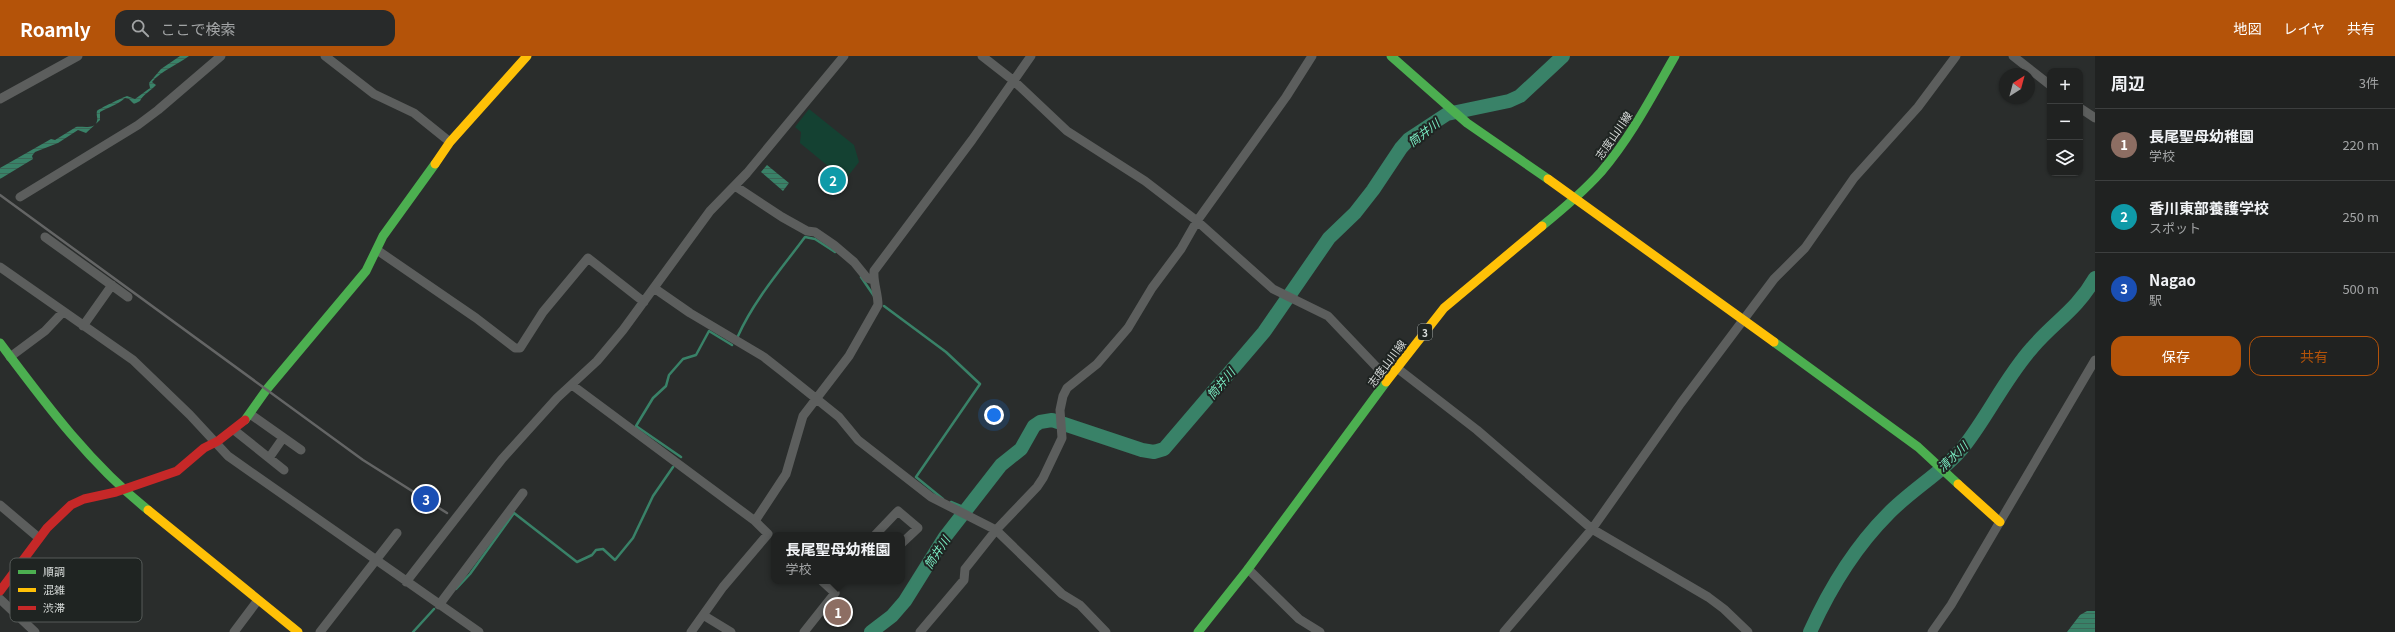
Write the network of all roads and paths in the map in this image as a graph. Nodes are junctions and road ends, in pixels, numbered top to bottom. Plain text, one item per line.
1 (78, 56) edge
2 (221, 56) edge
3 (325, 56) edge
4 (527, 56) edge
5 (844, 56) edge
6 (982, 56) edge
7 (1031, 56) edge
8 (1312, 56) edge
9 (1390, 56) edge
10 (1674, 56) edge
11 (1956, 56) edge
12 (2013, 56) edge
13 (1014, 81) junction
14 (2047, 83) edge
15 (0, 99) edge
16 (2083, 110) edge
17 (2095, 118) edge
18 (450, 142) junction
19 (735, 186) junction
20 (20, 197) dead end
21 (1576, 198) junction
22 (1197, 221) junction
23 (45, 237) dead end
24 (377, 250) junction
25 (0, 266) edge
26 (873, 280) junction
27 (112, 285) junction
28 (654, 288) junction
29 (128, 297) dead end
30 (644, 302) junction
31 (63, 312) junction
32 (1744, 319) junction
33 (83, 326) junction
34 (0, 343) edge
35 (10, 357) junction
36 (2095, 360) edge
37 (1397, 368) junction
38 (1388, 379) junction
39 (572, 385) junction
40 (816, 398) junction
41 (250, 414) junction
42 (234, 430) junction
43 (283, 438) junction
44 (214, 443) junction
45 (301, 450) dead end
46 (268, 458) junction
47 (284, 470) dead end
48 (122, 489) junction
49 (523, 493) dead end
50 (0, 505) edge
51 (755, 521) junction
52 (2000, 522) junction
53 (1592, 529) junction
54 (996, 530) junction
55 (878, 532) edge
56 (397, 533) dead end
57 (771, 536) edge
58 (39, 538) junction
59 (905, 540) edge
60 (24, 558) edge
61 (376, 560) junction
62 (1248, 569) junction
63 (10, 577) edge
64 (406, 582) junction
65 (829, 584) edge
66 (0, 591) edge
67 (0, 599) edge
68 (258, 600) junction
69 (439, 605) junction
70 (10, 608) edge
71 (703, 615) junction
72 (24, 622) edge
73 (35, 632) edge
74 (234, 632) edge
75 (298, 632) edge
76 (320, 632) edge
77 (479, 632) edge
78 (691, 632) edge
79 (732, 632) edge
80 (804, 632) edge
81 (920, 632) edge
82 (1106, 632) edge
83 (1198, 632) edge
84 (1320, 632) edge
85 (1504, 632) edge
86 (1748, 632) edge
87 (1932, 632) edge

1 - 15 street
2 - 20 street
3 - 18 street
4 - 18 street
5 - 19 street
6 - 13 street
7 - 13 street
8 - 22 street
9 - 21 street
10 - 21 street, 志度山川線 / 3
11 - 32 street
12 - 14 street
13 - 22 street
13 - 26 street
16 - 17 street
18 - 24 street
19 - 26 street
19 - 28 street
21 - 32 street
21 - 37 street, 志度山川線 / 3
22 - 38 street
22 - 54 street
23 - 27 street
24 - 30 street
24 - 41 street
25 - 31 street
26 - 40 street
27 - 29 street
27 - 33 street
28 - 30 street
28 - 40 street
30 - 39 street
31 - 33 street
31 - 35 street
32 - 52 street
32 - 53 street
33 - 44 street
34 - 35 street
35 - 48 street
36 - 52 street
37 - 38 street, 志度山川線 / 3
37 - 53 street
38 - 62 street, 志度山川線 / 3
39 - 51 street
39 - 64 street
40 - 51 street
40 - 54 street
41 - 42 street
41 - 43 street
42 - 44 street
42 - 46 street
43 - 45 street
43 - 46 street
44 - 48 street
44 - 61 street
46 - 47 street
48 - 58 street
48 - 68 street
49 - 69 street
50 - 58 street
51 - 57 street
52 - 87 street
53 - 85 street
53 - 86 street
54 - 81 street
54 - 82 street
55 - 59 street
56 - 61 street
57 - 71 street
58 - 60 street
61 - 64 street
61 - 76 street
62 - 83 street, 志度山川線 / 3
62 - 84 street
63 - 66 street
64 - 69 street
65 - 80 street
67 - 70 street
68 - 74 street
68 - 75 street
69 - 77 street
71 - 78 street
71 - 79 street
72 - 73 street

